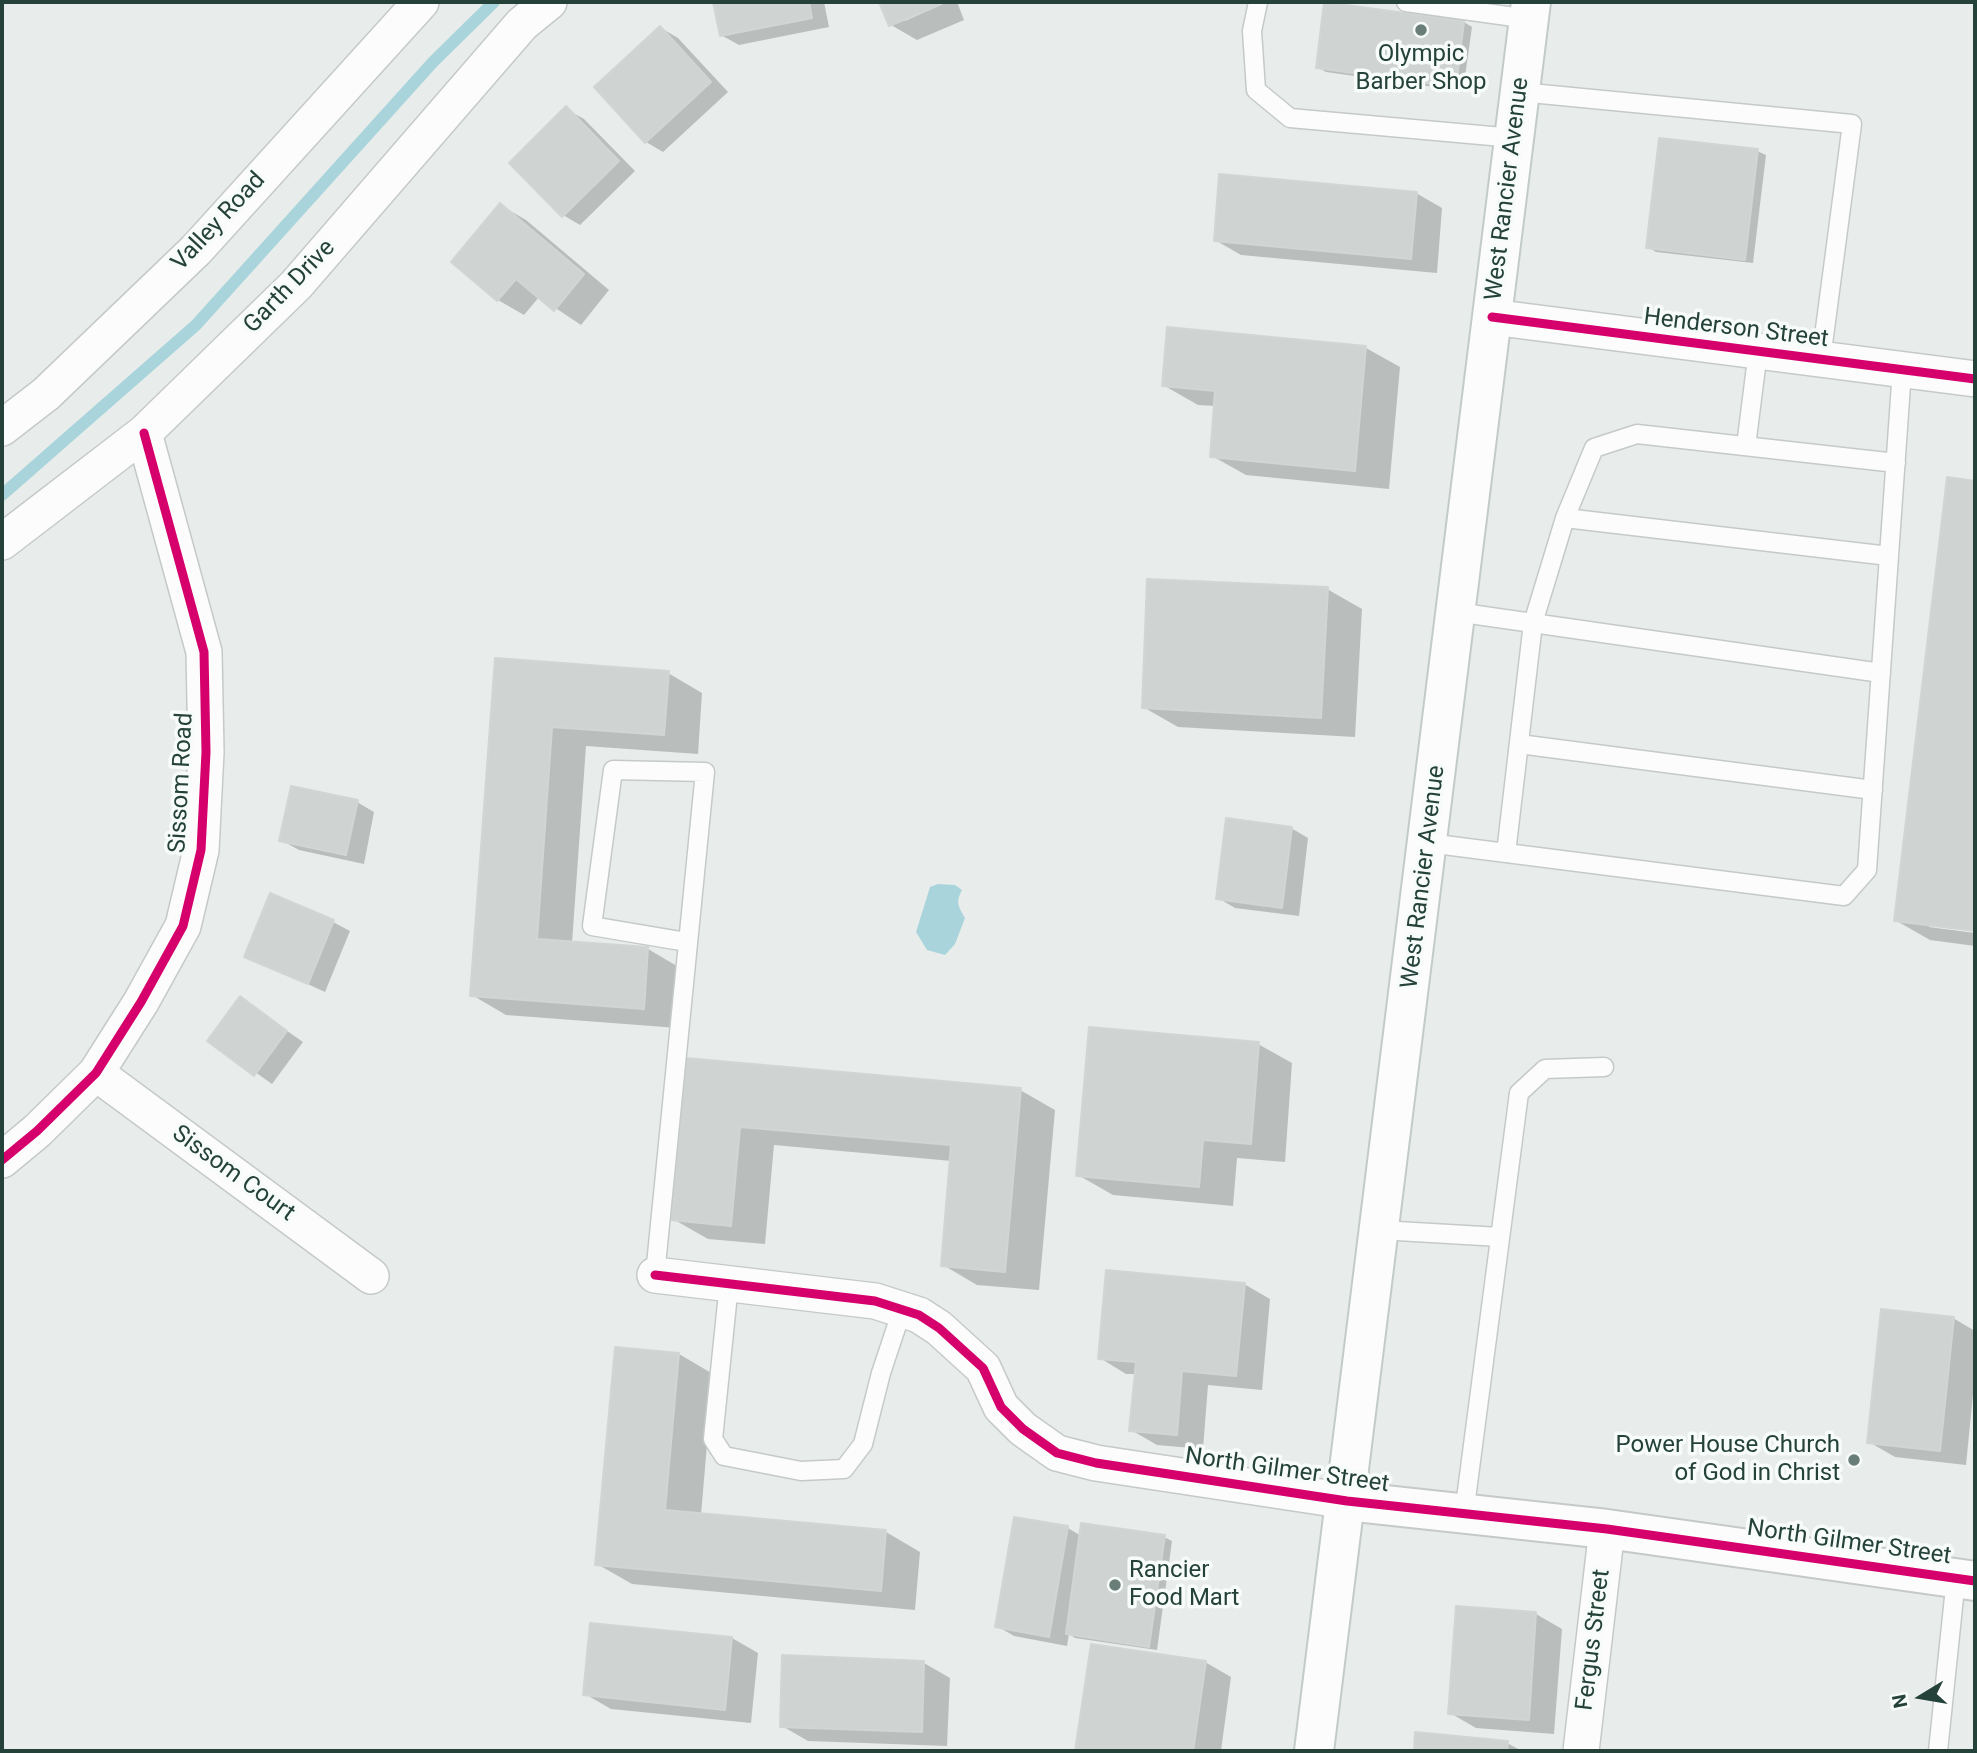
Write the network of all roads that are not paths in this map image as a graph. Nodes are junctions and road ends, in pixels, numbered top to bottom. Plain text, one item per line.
1 (421, 2) edge
2 (549, 2) edge
3 (1258, 2) edge
4 (1406, 2) edge
5 (1530, 10) edge
6 (1520, 92) junction
7 (1514, 138) junction
8 (1492, 317) junction
9 (1758, 351) junction
10 (1821, 359) junction
11 (1902, 370) junction
12 (1975, 379) edge
13 (2, 428) edge
14 (144, 433) junction
15 (1746, 446) junction
16 (1896, 463) junction
17 (1565, 519) junction
18 (2, 542) edge
19 (1889, 556) junction
20 (1456, 612) junction
21 (1533, 623) junction
22 (1881, 673) junction
23 (1519, 744) junction
24 (1873, 790) junction
25 (1428, 843) junction
26 (1507, 853) junction
27 (687, 942) junction
28 (1604, 1067) dead end
29 (96, 1073) junction
30 (2, 1160) edge
31 (1380, 1230) junction
32 (1500, 1237) junction
33 (655, 1275) joint
34 (371, 1276) dead end
35 (729, 1284) junction
36 (902, 1310) junction
37 (1347, 1501) junction
38 (1464, 1514) junction
39 (1607, 1529) junction
40 (1966, 1579) edge
41 (1314, 1751) edge
42 (1581, 1751) edge
43 (1938, 1751) edge

1 - 13 street, Valley Road
2 - 14 street, Garth Drive
3 - 7 lane
4 - 5 lane
5 - 6 main road, West Rancier Avenue
6 - 7 main road, West Rancier Avenue
6 - 10 lane
7 - 8 main road, West Rancier Avenue
8 - 9 street, Henderson Street
8 - 20 main road, West Rancier Avenue
9 - 10 street, Henderson Street
9 - 15 lane
10 - 11 street, Henderson Street
11 - 12 street, Henderson Street
11 - 16 lane
14 - 18 street, Garth Drive
14 - 29 street, Sissom Road
15 - 16 lane
15 - 17 lane
16 - 19 lane
17 - 19 lane
17 - 21 lane
19 - 22 lane
20 - 21 lane
20 - 25 main road, West Rancier Avenue
21 - 22 lane
21 - 23 lane
22 - 24 lane
23 - 24 lane
23 - 26 lane
24 - 26 lane
25 - 26 lane
25 - 31 main road, West Rancier Avenue
27 - 27 lane
27 - 33 lane
28 - 32 lane
29 - 30 street, Sissom Road
29 - 34 street, Sissom Court
31 - 32 lane
31 - 37 main road, West Rancier Avenue
32 - 38 lane
33 - 35 street, North Gilmer Street
35 - 36 street, North Gilmer Street
35 - 36 lane
36 - 37 street, North Gilmer Street
37 - 38 main road, North Gilmer Street
37 - 41 main road, West Rancier Avenue
38 - 39 main road, North Gilmer Street
39 - 40 main road, North Gilmer Street
39 - 42 street, Fergus Street
40 - 43 lane

